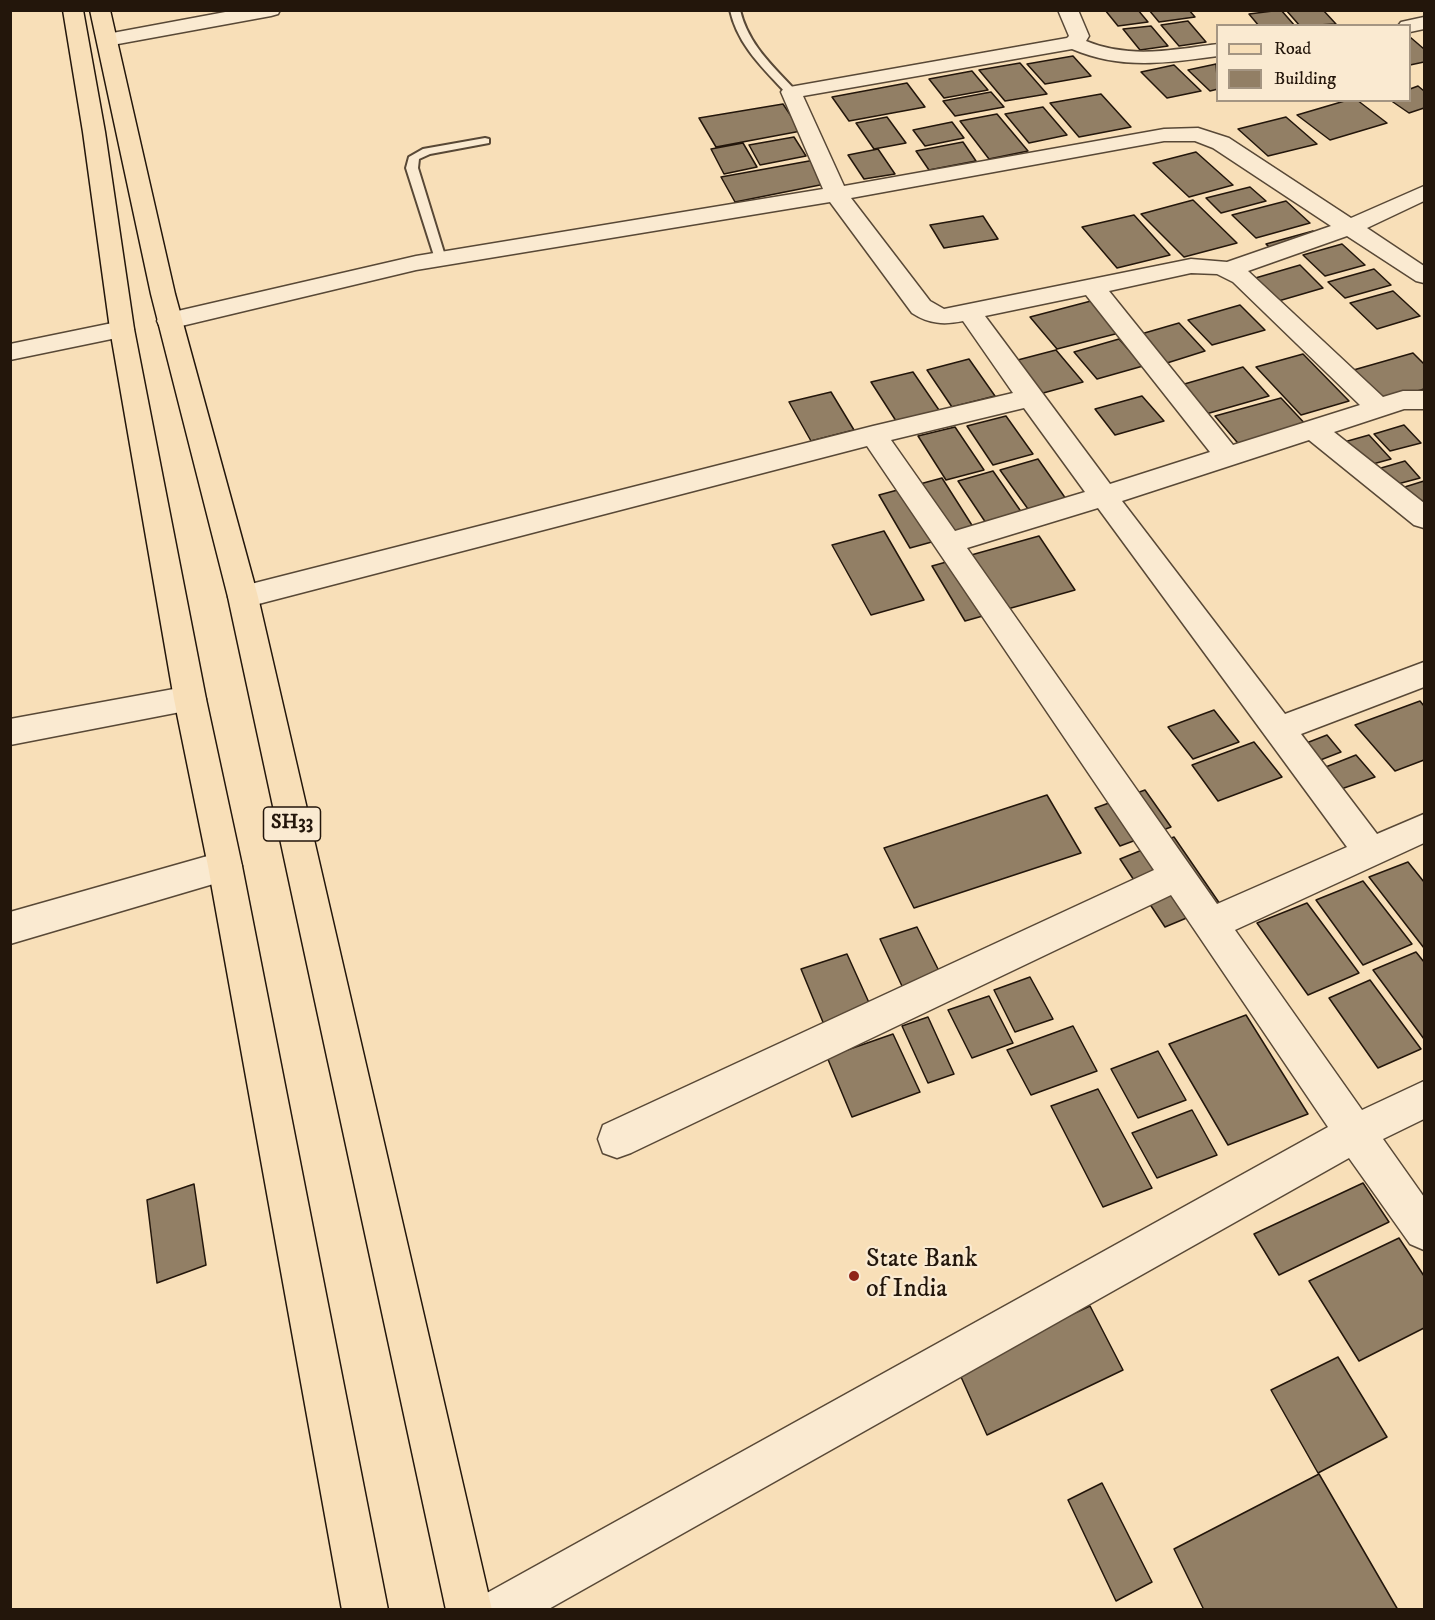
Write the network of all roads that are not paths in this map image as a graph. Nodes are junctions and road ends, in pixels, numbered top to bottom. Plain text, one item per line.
1 (73, 10) edge
2 (271, 10) edge
3 (735, 10) edge
4 (1068, 10) edge
5 (96, 33) edge
6 (1074, 44) junction
7 (1216, 50) edge
8 (791, 92) junction
9 (485, 141) dead end
10 (1425, 193) edge
11 (836, 194) junction
12 (1350, 227) junction
13 (440, 259) junction
14 (1229, 268) junction
15 (1425, 276) edge
16 (1092, 286) junction
17 (969, 311) junction
18 (169, 321) junction
19 (122, 329) junction
20 (10, 352) edge
21 (1030, 398) junction
22 (1425, 400) edge
23 (1379, 408) junction
24 (1313, 429) junction
25 (873, 435) junction
26 (1228, 457) junction
27 (1105, 496) junction
28 (1425, 518) edge
29 (947, 544) junction
30 (243, 597) junction
31 (1425, 674) edge
32 (190, 699) junction
33 (1280, 729) junction
34 (10, 732) edge
35 (1425, 828) edge
36 (1371, 852) junction
37 (225, 866) junction
38 (1177, 875) junction
39 (1211, 924) junction
40 (10, 928) edge
41 (1425, 1099) edge
42 (1354, 1133) junction
43 (617, 1139) dead end
44 (1425, 1230) edge
45 (365, 1610) edge
46 (469, 1610) edge
47 (501, 1610) edge

1 - 5 main road, SH33
2 - 5 street
3 - 8 lane
4 - 6 street
5 - 18 main road, SH33
5 - 19 main road, SH33
6 - 7 street
6 - 8 street
8 - 11 street
9 - 13 lane
10 - 12 street
11 - 12 street
11 - 13 street
11 - 17 street
12 - 14 street
12 - 15 street
13 - 18 street
14 - 16 street
14 - 23 street
16 - 17 street
16 - 26 street
17 - 21 street
18 - 30 main road, SH33
19 - 20 street
19 - 32 main road, SH33
21 - 25 street
21 - 27 street
22 - 23 street
23 - 24 street
24 - 26 street
24 - 28 street
25 - 29 street
25 - 30 street
26 - 27 street
27 - 29 street
27 - 33 street
29 - 38 street
30 - 46 main road, SH33
31 - 33 street
32 - 34 street
32 - 37 main road, SH33
33 - 36 street
35 - 36 street
36 - 39 street
37 - 40 street
37 - 45 main road, SH33
38 - 39 street
38 - 43 street
39 - 42 street
41 - 42 street
42 - 44 street
42 - 47 street

